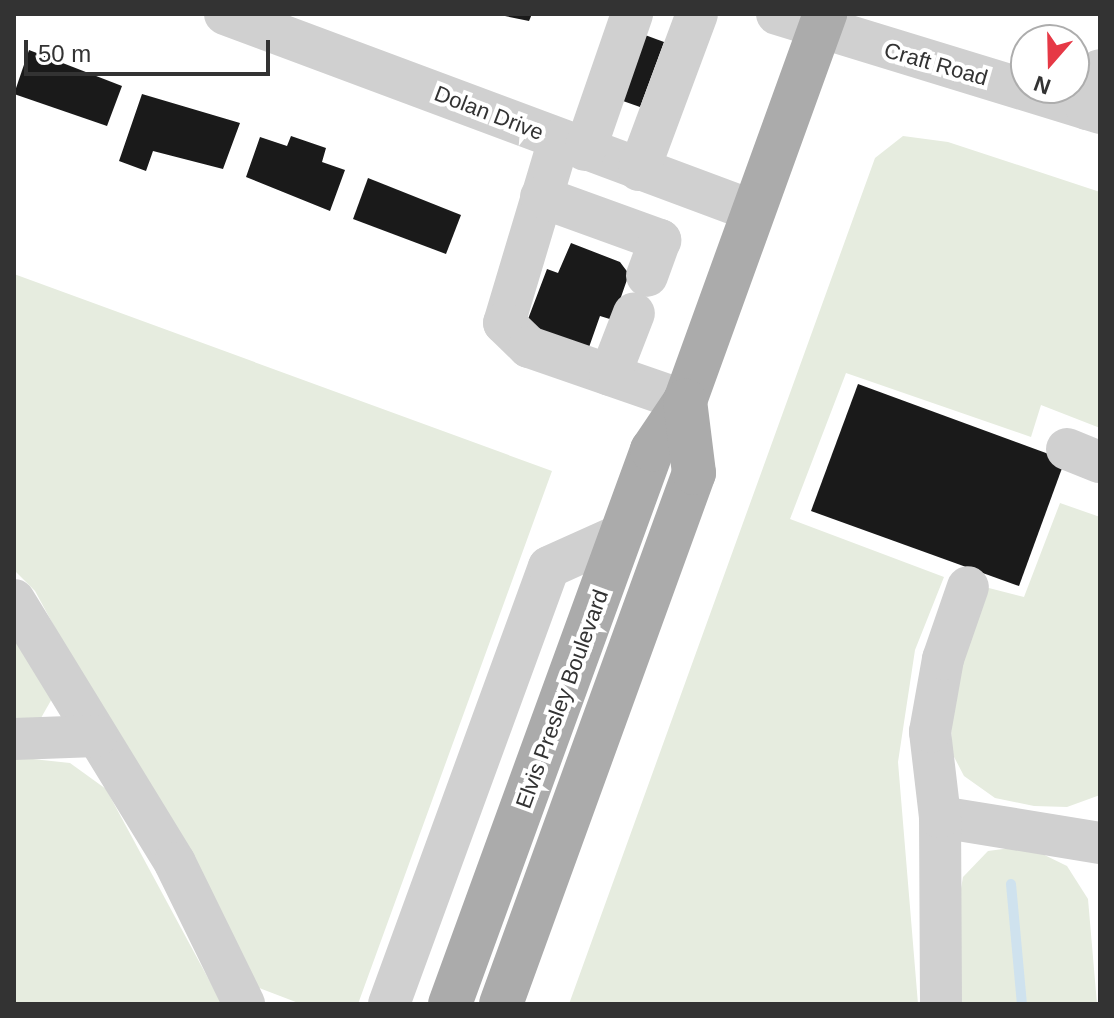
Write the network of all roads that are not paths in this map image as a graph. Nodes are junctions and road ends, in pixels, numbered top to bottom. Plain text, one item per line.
1 (225, 14) edge
2 (632, 14) edge
3 (697, 14) edge
4 (777, 14) edge
5 (822, 22) edge
6 (1100, 70) edge
7 (1094, 111) edge
8 (572, 145) junction
9 (639, 170) junction
10 (541, 197) junction
11 (753, 211) junction
12 (610, 375) junction
13 (685, 401) junction
14 (622, 534) junction
15 (968, 587) dead end
16 (14, 600) edge
17 (96, 736) junction
18 (14, 739) edge
19 (940, 817) junction
20 (1100, 843) edge
21 (244, 1004) edge
22 (389, 1004) edge
23 (450, 1004) edge
24 (501, 1004) edge
25 (941, 1004) edge

1 - 8 street, Dolan Drive
2 - 8 street
3 - 9 street
4 - 5 street, Craft Road
5 - 7 street, Craft Road
5 - 11 main road, Elvis Presley Boulevard
6 - 7 street
8 - 9 street, Dolan Drive
8 - 10 street
9 - 11 street, Dolan Drive
10 - 12 street
10 - 12 street
11 - 13 main road, Elvis Presley Boulevard
12 - 13 street
13 - 14 main road, Elvis Presley Boulevard
13 - 24 main road, Elvis Presley Boulevard
14 - 22 street
14 - 23 main road, Elvis Presley Boulevard
15 - 19 street
16 - 17 street
17 - 18 street
17 - 21 street
19 - 20 street
19 - 25 street

